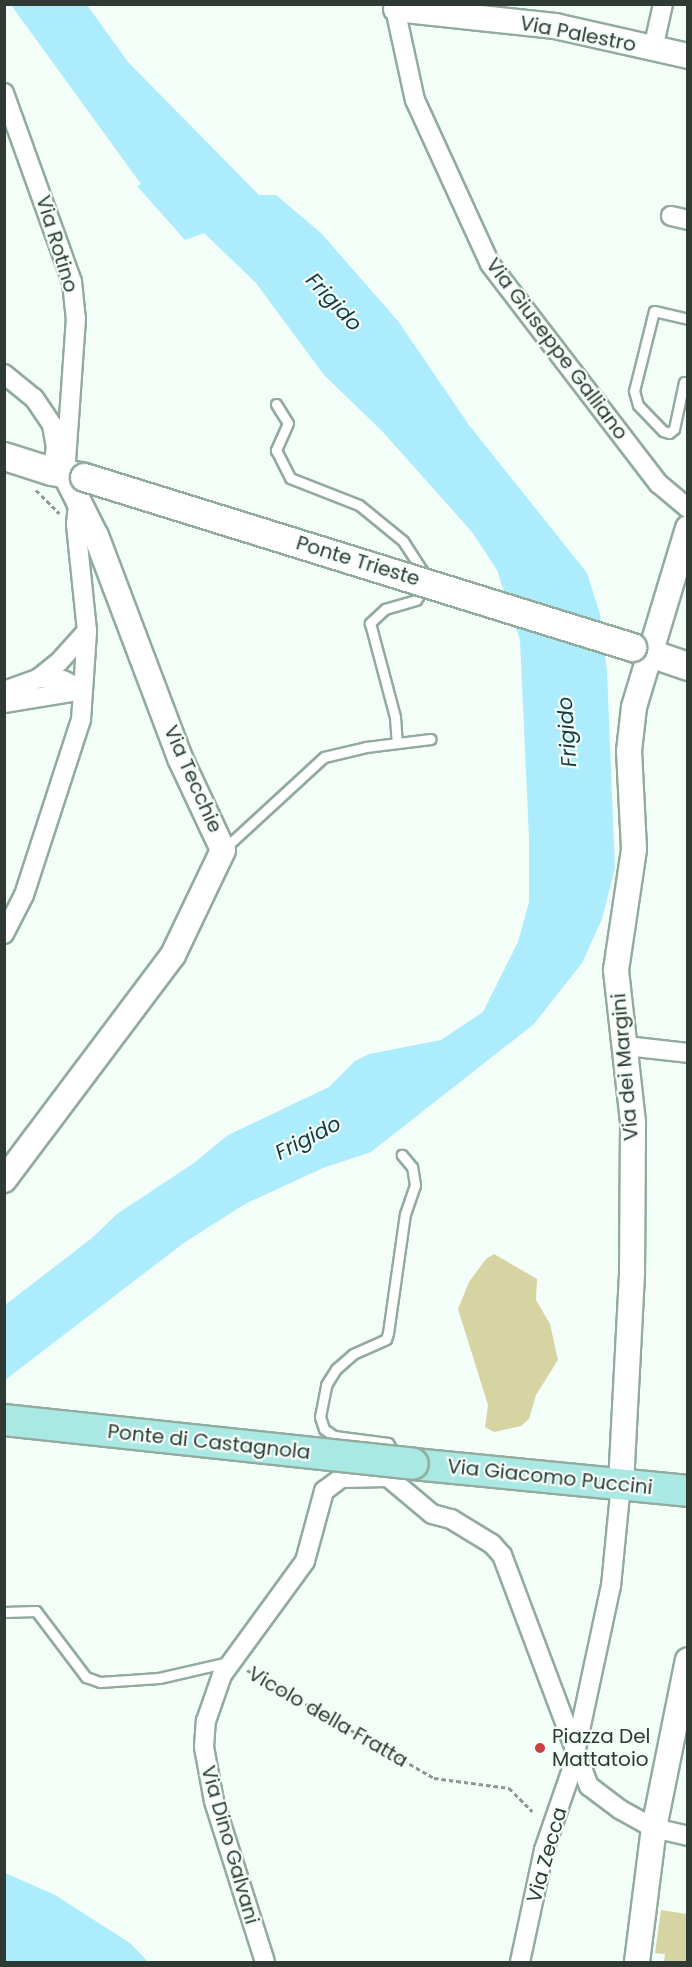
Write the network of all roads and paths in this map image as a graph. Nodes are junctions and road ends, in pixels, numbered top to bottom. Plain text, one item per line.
1 (663, 4) edge
2 (395, 7) edge
3 (653, 49) junction
4 (687, 56) edge
5 (4, 93) edge
6 (687, 319) edge
7 (4, 374) edge
8 (684, 382) dead end
9 (276, 404) dead end
10 (4, 456) edge
11 (58, 472) junction
12 (687, 508) edge
13 (69, 510) junction
14 (687, 528) edge
15 (87, 631) junction
16 (642, 650) junction
17 (687, 666) edge
18 (39, 678) junction
19 (83, 690) junction
20 (4, 691) edge
21 (4, 703) edge
22 (430, 739) dead end
23 (398, 743) junction
24 (223, 850) junction
25 (4, 934) edge
26 (626, 1046) junction
27 (687, 1053) edge
28 (402, 1155) dead end
29 (4, 1180) edge
30 (4, 1420) edge
31 (408, 1475) junction
32 (621, 1484) junction
33 (687, 1491) edge
34 (4, 1612) edge
35 (687, 1660) edge
36 (231, 1661) junction
37 (576, 1748) junction
38 (532, 1811) dead end
39 (654, 1828) junction
40 (687, 1836) edge
41 (265, 1962) edge
42 (520, 1962) edge
43 (637, 1962) edge

1 - 3 street
2 - 3 street, Via Palestro
2 - 12 street, Via Giuseppe Galliano
3 - 4 street, Via Palestro
5 - 11 street, Via Rotino
6 - 8 lane
7 - 11 street
9 - 23 lane
10 - 11 main road, Ponte Trieste
11 - 13 street, Via Tecchie
11 - 13 path
11 - 16 main road, Ponte Trieste, bridge
13 - 15 street
13 - 24 street, Via Tecchie
14 - 16 street, Via dei Margini
15 - 18 street
15 - 19 street
16 - 17 main road, Ponte Trieste
16 - 26 street, Via dei Margini
18 - 19 street
18 - 20 street
19 - 21 street
19 - 25 street
22 - 23 lane
23 - 24 lane
24 - 29 street, Via Tecchie
26 - 27 street
26 - 32 street, Via dei Margini
28 - 31 lane
30 - 31 main road, Ponte di Castagnola, bridge
31 - 32 main road, Via Giacomo Puccini
31 - 36 street, Via Dino Galvani
31 - 37 street, Via Dino Galvani
32 - 33 main road, Via Giacomo Puccini
32 - 37 street, Via Zecca
34 - 36 lane, Vicolo della Fratta
35 - 39 street
36 - 38 path, Vicolo della Fratta
36 - 41 street, Via Dino Galvani
37 - 39 street, Via Dino Galvani
37 - 42 street, Via Zecca
39 - 40 street, Via Dino Galvani
39 - 43 street

